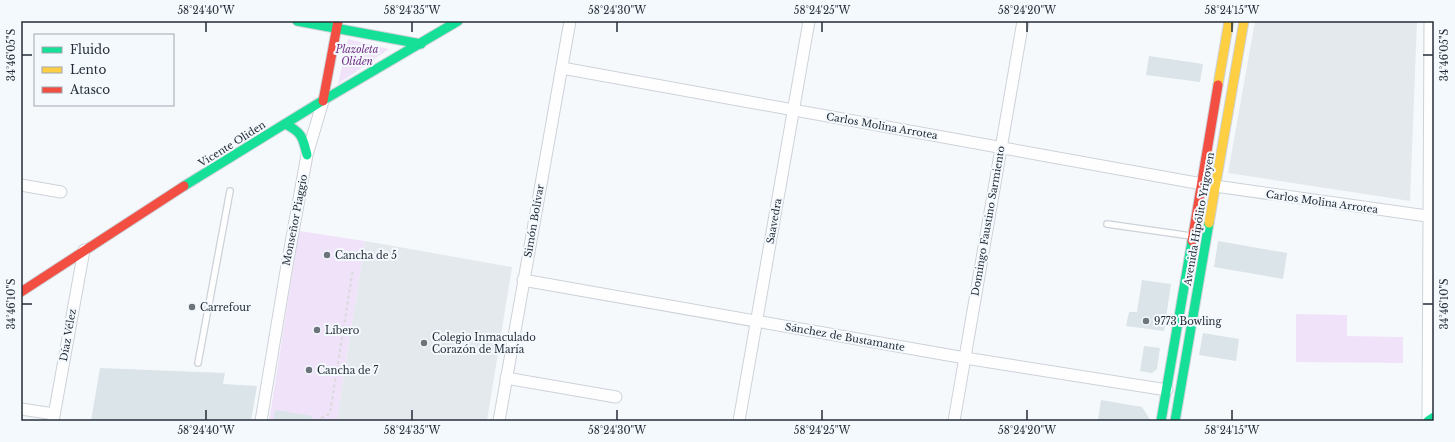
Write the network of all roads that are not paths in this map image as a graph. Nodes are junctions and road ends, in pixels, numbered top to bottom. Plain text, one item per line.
1 (297, 21) edge
2 (458, 21) edge
3 (570, 21) edge
4 (809, 21) edge
5 (1023, 21) edge
6 (1229, 21) edge
7 (1244, 21) edge
8 (1430, 21) edge
9 (337, 25) edge
10 (421, 44) junction
11 (562, 68) junction
12 (323, 101) junction
13 (794, 110) junction
14 (286, 124) junction
15 (1001, 147) junction
16 (307, 155) junction
17 (1202, 184) junction
18 (21, 185) edge
19 (1215, 186) junction
20 (230, 191) dead end
21 (60, 192) dead end
22 (1431, 213) edge
23 (1107, 224) dead end
24 (1193, 236) junction
25 (84, 250) junction
26 (523, 280) junction
27 (21, 292) edge
28 (756, 322) junction
29 (965, 358) junction
30 (198, 363) dead end
31 (506, 378) junction
32 (1167, 390) junction
33 (616, 397) dead end
34 (21, 409) edge
35 (53, 417) edge
36 (1434, 417) edge
37 (261, 421) edge
38 (499, 421) edge
39 (739, 421) edge
40 (954, 421) edge
41 (1161, 421) edge
42 (1175, 421) edge
43 (1428, 421) edge

1 - 9 main road
2 - 10 main road, Vicente Oliden
3 - 11 street, Simón Bolívar
4 - 13 street, Saavedra
5 - 15 street, Domingo Faustino Sarmiento
6 - 17 main road, Avenida Hipólito Yrigoyen
7 - 19 main road, Avenida Hipólito Yrigoyen
8 - 22 street
9 - 10 main road
9 - 12 main road, Monseñor Piaggio
10 - 12 main road, Vicente Oliden
11 - 13 street, Carlos Molina Arrotea
11 - 26 street, Simón Bolívar
12 - 14 main road, Vicente Oliden
12 - 16 street, Monseñor Piaggio
13 - 15 street, Carlos Molina Arrotea
13 - 28 street, Saavedra
14 - 16 main road
14 - 25 main road, Vicente Oliden
15 - 17 street, Carlos Molina Arrotea
15 - 29 street, Domingo Faustino Sarmiento
16 - 37 street, Monseñor Piaggio
17 - 24 main road, Avenida Hipólito Yrigoyen
18 - 21 street
19 - 22 street, Carlos Molina Arrotea
19 - 42 main road, Avenida Hipólito Yrigoyen
20 - 30 lane
22 - 43 street
23 - 24 lane
24 - 32 main road, Avenida Hipólito Yrigoyen
25 - 27 main road, Vicente Oliden
25 - 35 street, Díaz Vélez
26 - 28 street, Sánchez de Bustamante
26 - 31 street, Simón Bolívar
28 - 29 street, Sánchez de Bustamante
28 - 39 street, Saavedra
29 - 32 street, Sánchez de Bustamante
29 - 40 street, Domingo Faustino Sarmiento
31 - 33 street
31 - 38 street, Simón Bolívar
32 - 41 main road, Avenida Hipólito Yrigoyen
34 - 35 street
36 - 43 main road

